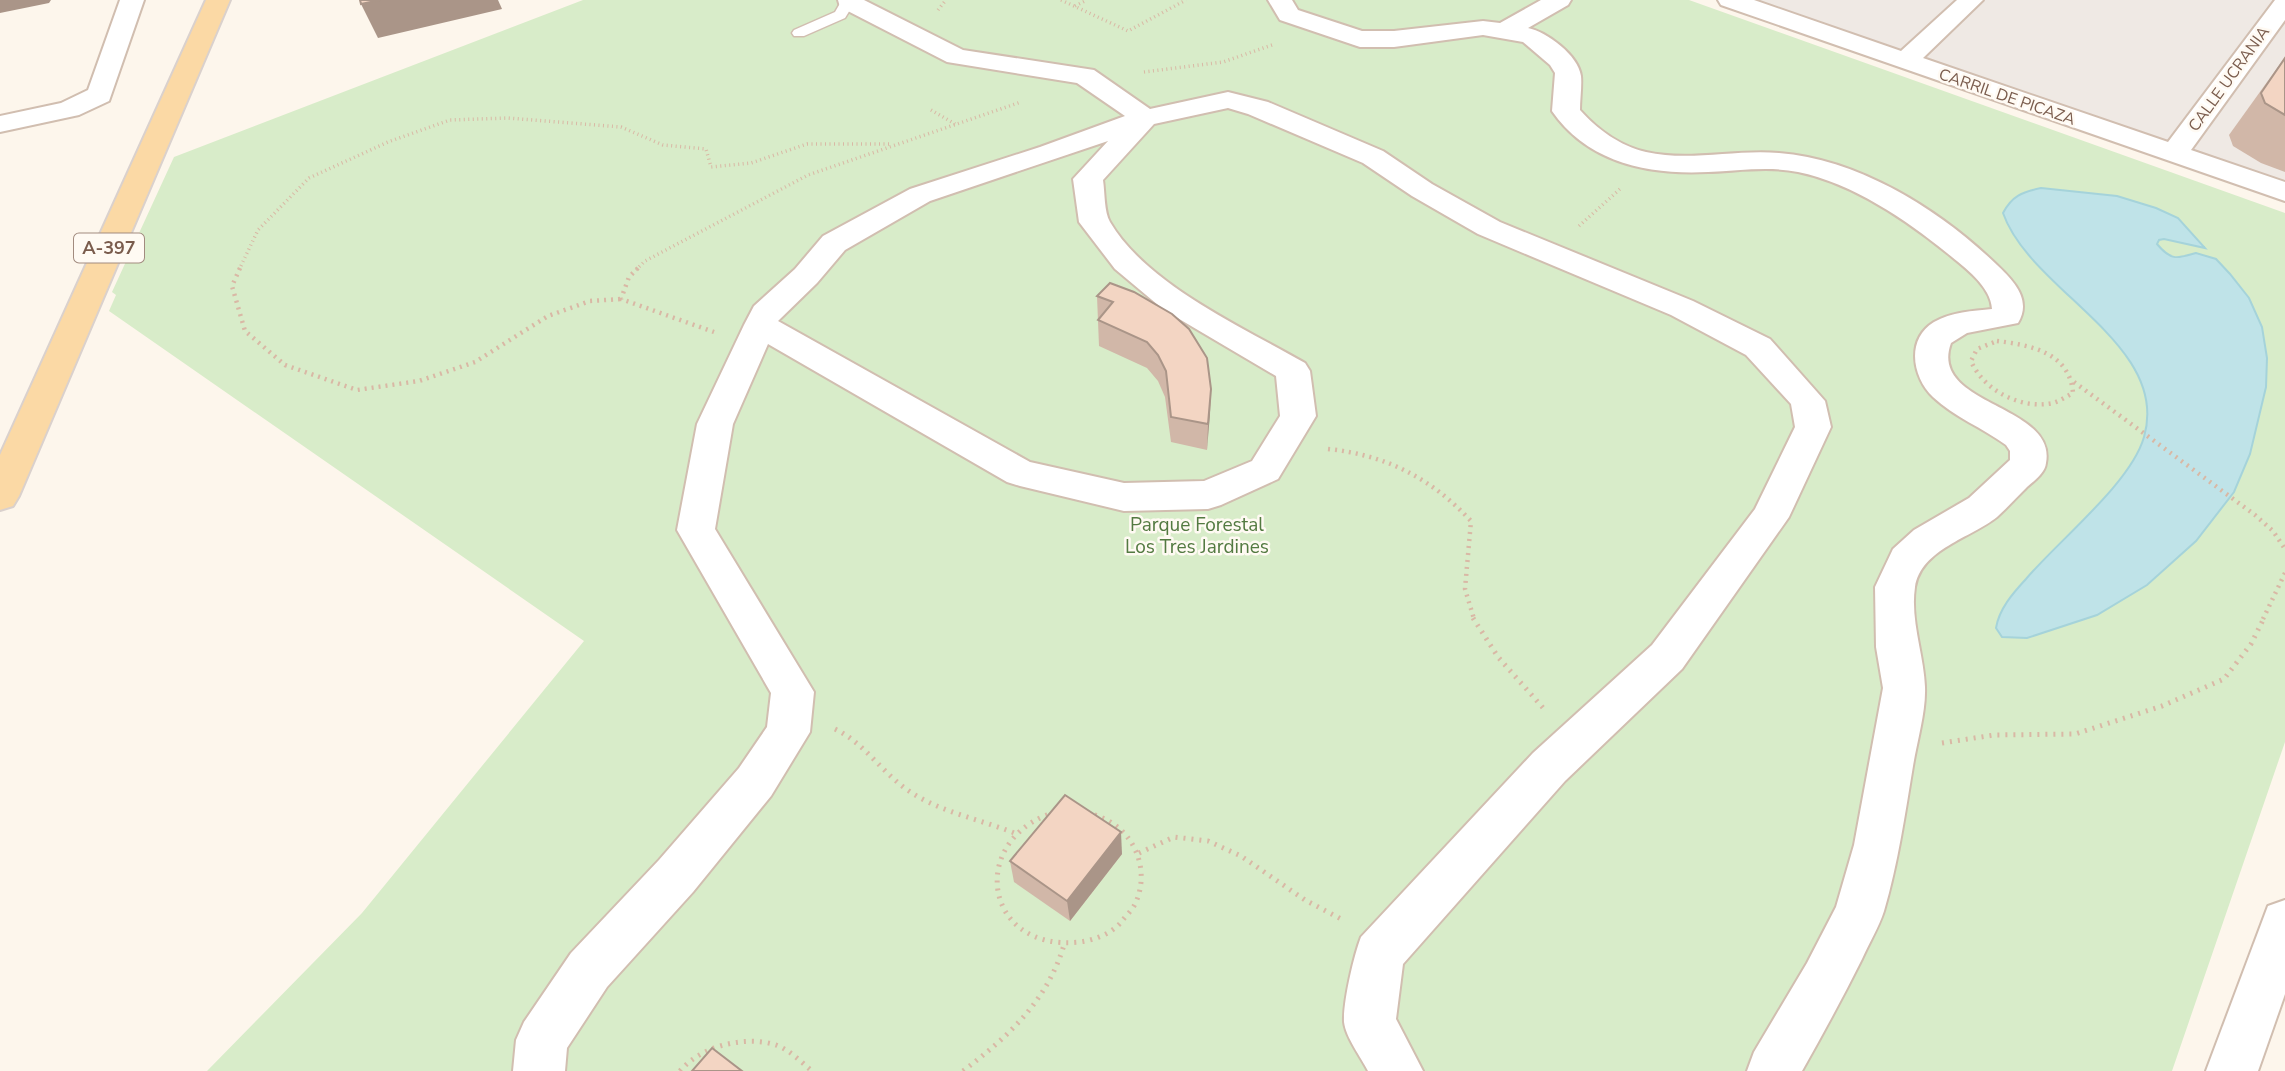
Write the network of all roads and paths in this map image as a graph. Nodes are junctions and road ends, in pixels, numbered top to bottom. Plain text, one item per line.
1 (132, 0) edge
2 (218, 0) edge
3 (1061, 0) edge
4 (1087, 0) edge
5 (1186, 0) edge
6 (1280, 0) edge
7 (1559, 0) edge
8 (1730, 0) edge
9 (1971, 0) edge
10 (849, 1) edge
11 (2285, 3) edge
12 (1075, 6) junction
13 (1507, 30) junction
14 (799, 33) dead end
15 (1905, 61) junction
16 (931, 110) dead end
17 (1145, 118) junction
18 (0, 124) edge
19 (955, 124) dead end
20 (892, 144) dead end
21 (2174, 154) junction
22 (1634, 158) junction
23 (2285, 192) edge
24 (1545, 251) junction
25 (621, 299) dead end
26 (760, 325) junction
27 (2074, 382) junction
28 (1278, 448) junction
29 (0, 496) edge
30 (2285, 549) edge
31 (2285, 573) edge
32 (790, 718) junction
33 (1896, 733) junction
34 (1576, 743) junction
35 (1017, 834) junction
36 (1139, 853) junction
37 (2285, 923) edge
38 (1390, 943) junction
39 (1065, 945) junction
40 (539, 1071) edge
41 (680, 1071) edge
42 (812, 1071) edge
43 (962, 1071) edge
44 (1397, 1071) edge
45 (1773, 1071) edge
46 (2232, 1071) edge

1 - 18 street
2 - 29 main road, A-397
3 - 12 path
4 - 12 path
5 - 12 path
6 - 13 street
7 - 13 street
8 - 15 street, CARRIL DE PICAZA
9 - 15 street
10 - 14 lane
10 - 17 street
11 - 21 street, CALLE UCRANIA
13 - 22 street
15 - 21 street, CARRIL DE PICAZA
16 - 19 path
17 - 24 street
17 - 26 street
17 - 28 street
20 - 25 path
21 - 23 street, CARRIL DE PICAZA
22 - 24 path
22 - 33 street
24 - 34 street
26 - 28 street
26 - 32 street
27 - 27 path
27 - 30 path
28 - 34 path
31 - 33 path
32 - 35 path
32 - 40 street
33 - 45 street
34 - 38 street
35 - 36 path
35 - 39 path
36 - 38 path
36 - 39 path
37 - 46 street
38 - 44 street
39 - 43 path
41 - 42 path

